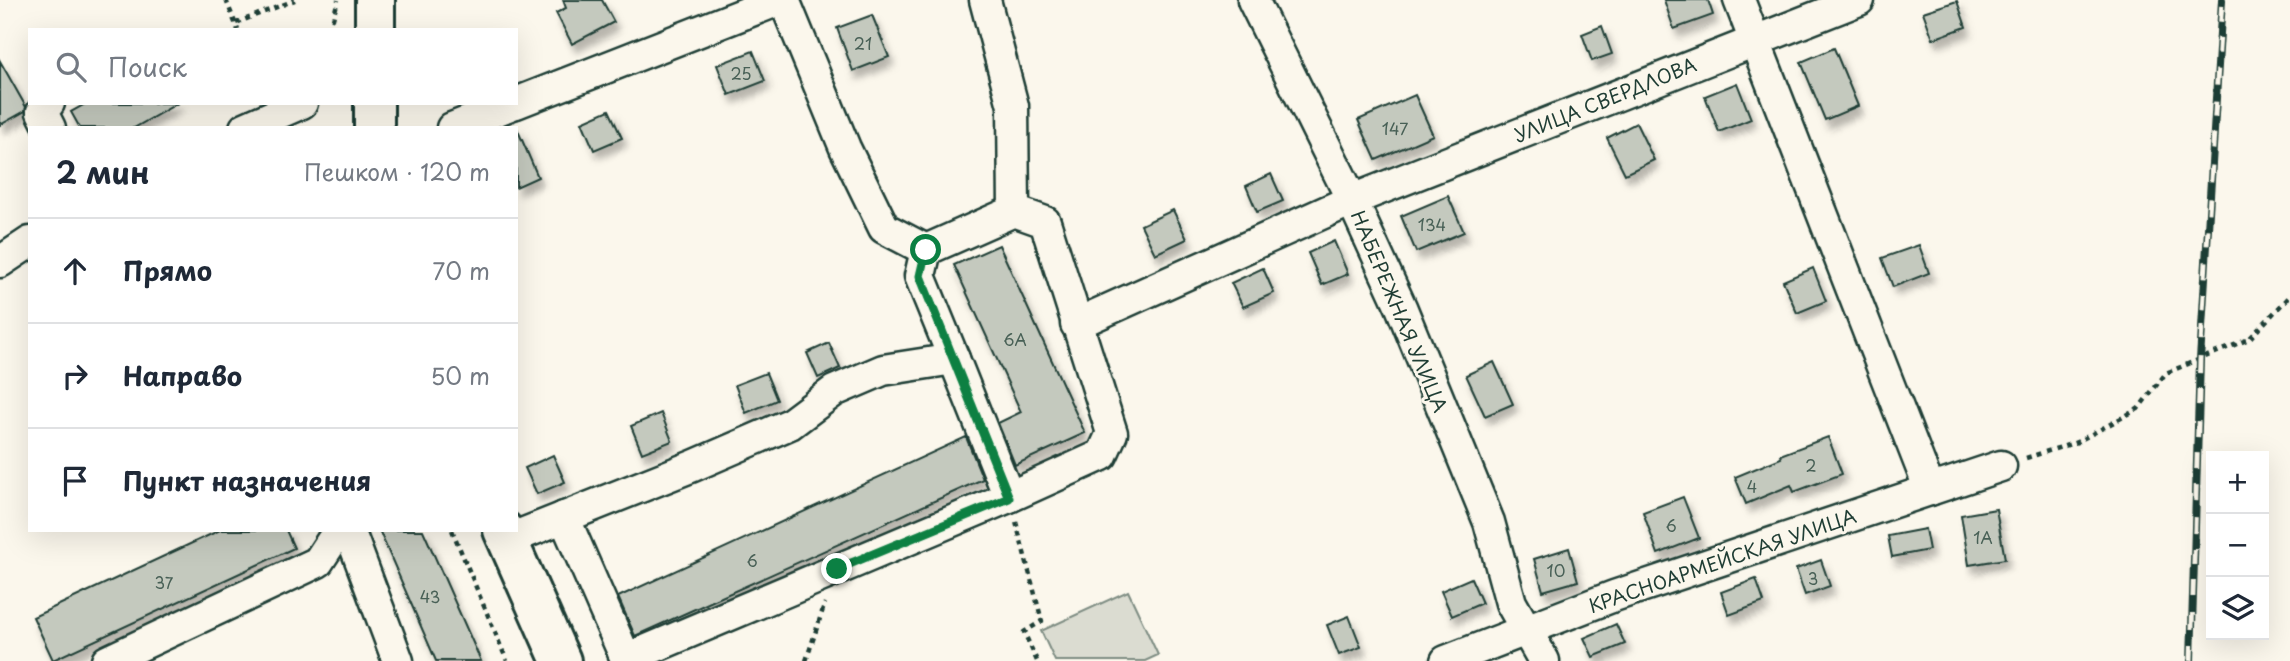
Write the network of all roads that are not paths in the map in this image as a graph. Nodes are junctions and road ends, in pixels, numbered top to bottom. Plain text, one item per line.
1 (375, 0) edge
2 (781, 0) edge
3 (985, 0) edge
4 (1253, 0) edge
5 (1739, 0) edge
6 (1859, 0) edge
7 (375, 28) edge
8 (1755, 40) junction
9 (518, 102) edge
10 (47, 105) edge
11 (297, 105) edge
12 (374, 105) edge
13 (511, 105) edge
14 (49, 126) edge
15 (249, 126) edge
16 (374, 126) edge
17 (457, 126) edge
18 (1352, 200) junction
19 (1014, 211) junction
20 (28, 243) edge
21 (926, 250) junction
22 (0, 262) edge
23 (1076, 324) junction
24 (954, 359) junction
25 (2001, 466) road end
26 (1930, 490) junction
27 (1009, 498) junction
28 (564, 517) junction
29 (518, 531) edge
30 (338, 532) edge
31 (350, 532) edge
32 (505, 535) edge
33 (1526, 630) junction
34 (107, 661) edge
35 (398, 661) edge
36 (561, 661) edge
37 (1446, 661) edge
38 (1544, 661) edge

1 - 7 main road
2 - 9 street
2 - 21 street
3 - 19 street
4 - 18 street, НАБЕРЕЖНАЯ УЛИЦА
5 - 8 street
6 - 8 street, УЛИЦА СВЕРДЛОВА
8 - 18 street, УЛИЦА СВЕРДЛОВА
8 - 26 street
10 - 14 street
11 - 15 street
12 - 16 main road
13 - 17 street
18 - 23 street, УЛИЦА СВЕРДЛОВА
18 - 33 street, НАБЕРЕЖНАЯ УЛИЦА
19 - 21 street
19 - 23 street
20 - 22 street
21 - 24 street
23 - 27 street
24 - 27 street
24 - 28 street
25 - 26 street, КРАСНОАРМЕЙСКАЯ УЛИЦА
26 - 33 street, КРАСНОАРМЕЙСКАЯ УЛИЦА
27 - 28 street
28 - 29 street
30 - 34 street
31 - 35 street
32 - 36 main road
33 - 37 street, КРАСНОАРМЕЙСКАЯ УЛИЦА
33 - 38 street, НАБЕРЕЖНАЯ УЛИЦА

